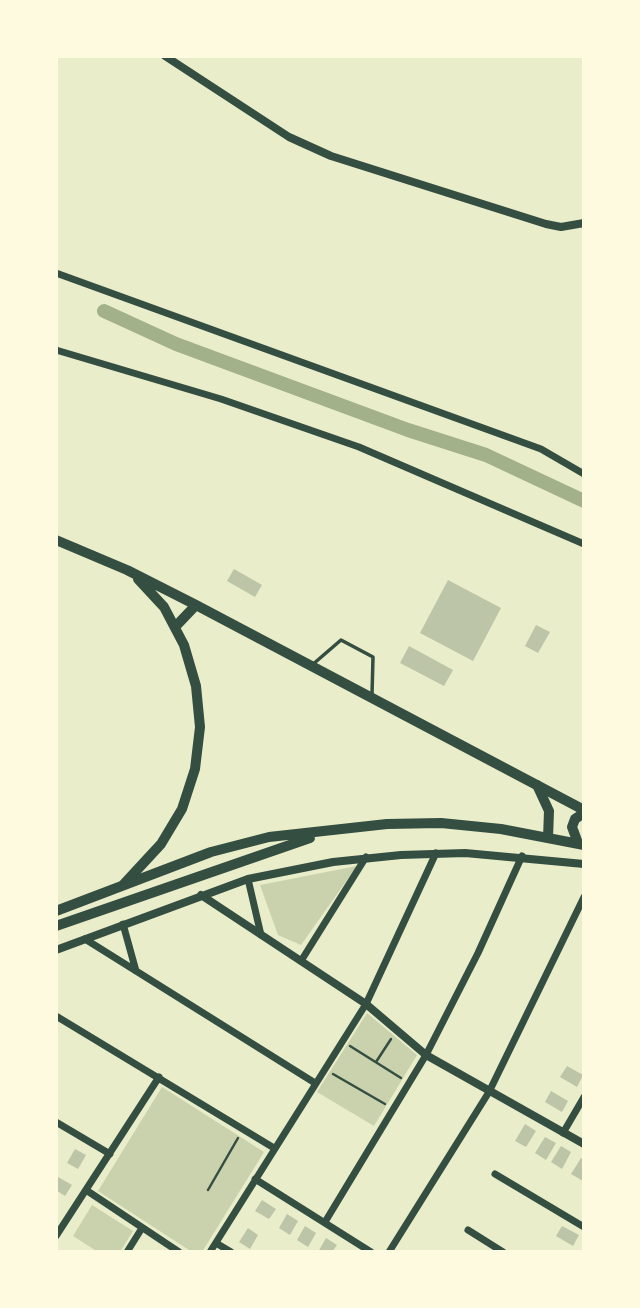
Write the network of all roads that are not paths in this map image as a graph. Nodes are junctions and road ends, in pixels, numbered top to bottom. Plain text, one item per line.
1 (165, 56) edge
2 (584, 223) edge
3 (56, 273) edge
4 (56, 350) edge
5 (584, 474) edge
6 (56, 540) edge
7 (584, 544) edge
8 (127, 570) junction
9 (196, 605) junction
10 (176, 626) junction
11 (311, 665) junction
12 (372, 697) junction
13 (537, 785) junction
14 (584, 811) edge
15 (330, 832) junction
16 (548, 838) junction
17 (581, 844) edge
18 (436, 853) junction
19 (522, 856) junction
20 (366, 858) junction
21 (584, 864) edge
22 (248, 879) junction
23 (124, 885) junction
24 (201, 895) junction
25 (584, 897) edge
26 (56, 911) edge
27 (123, 924) junction
28 (56, 926) edge
29 (261, 935) junction
30 (85, 939) junction
31 (56, 950) edge
32 (302, 961) junction
33 (136, 971) junction
34 (366, 1004) junction
35 (56, 1016) edge
36 (426, 1055) junction
37 (159, 1077) junction
38 (315, 1083) junction
39 (489, 1093) junction
40 (584, 1097) edge
41 (56, 1122) edge
42 (563, 1133) junction
43 (584, 1144) edge
44 (274, 1148) junction
45 (110, 1154) junction
46 (495, 1174) dead end
47 (255, 1179) junction
48 (86, 1190) junction
49 (325, 1222) junction
50 (584, 1227) edge
51 (142, 1228) junction
52 (468, 1230) dead end
53 (56, 1236) edge
54 (216, 1243) junction
55 (127, 1252) edge
56 (179, 1252) edge
57 (210, 1252) edge
58 (231, 1252) edge
59 (371, 1252) edge
60 (388, 1252) edge
61 (503, 1252) edge

1 - 2 street
3 - 5 street
4 - 7 street
6 - 8 main road
8 - 9 main road
8 - 10 main road
9 - 10 main road
9 - 11 main road
10 - 23 main road
11 - 12 main road
11 - 12 lane
12 - 13 main road
13 - 14 main road
13 - 16 main road
14 - 17 main road
15 - 16 main road
15 - 23 main road
15 - 28 main road
16 - 17 main road
18 - 19 street
18 - 20 street
18 - 34 street
19 - 21 street
19 - 36 street
20 - 22 street
20 - 32 street
22 - 24 street
22 - 29 street
23 - 26 main road
23 - 28 main road
24 - 27 street
24 - 29 street
25 - 39 street
27 - 30 street
27 - 33 street
29 - 32 street
30 - 31 street
30 - 33 street
32 - 34 street
33 - 38 street
34 - 36 street
34 - 38 street
35 - 37 street
36 - 39 street
36 - 49 street
37 - 44 street
37 - 45 street
38 - 44 street
39 - 42 street
39 - 60 street
40 - 42 street
41 - 45 street
42 - 43 street
44 - 47 street
45 - 48 street
46 - 50 street
47 - 49 street
47 - 54 street
48 - 51 street
48 - 53 street
49 - 59 street
51 - 55 street
51 - 56 street
52 - 61 street
54 - 57 street
54 - 58 street

